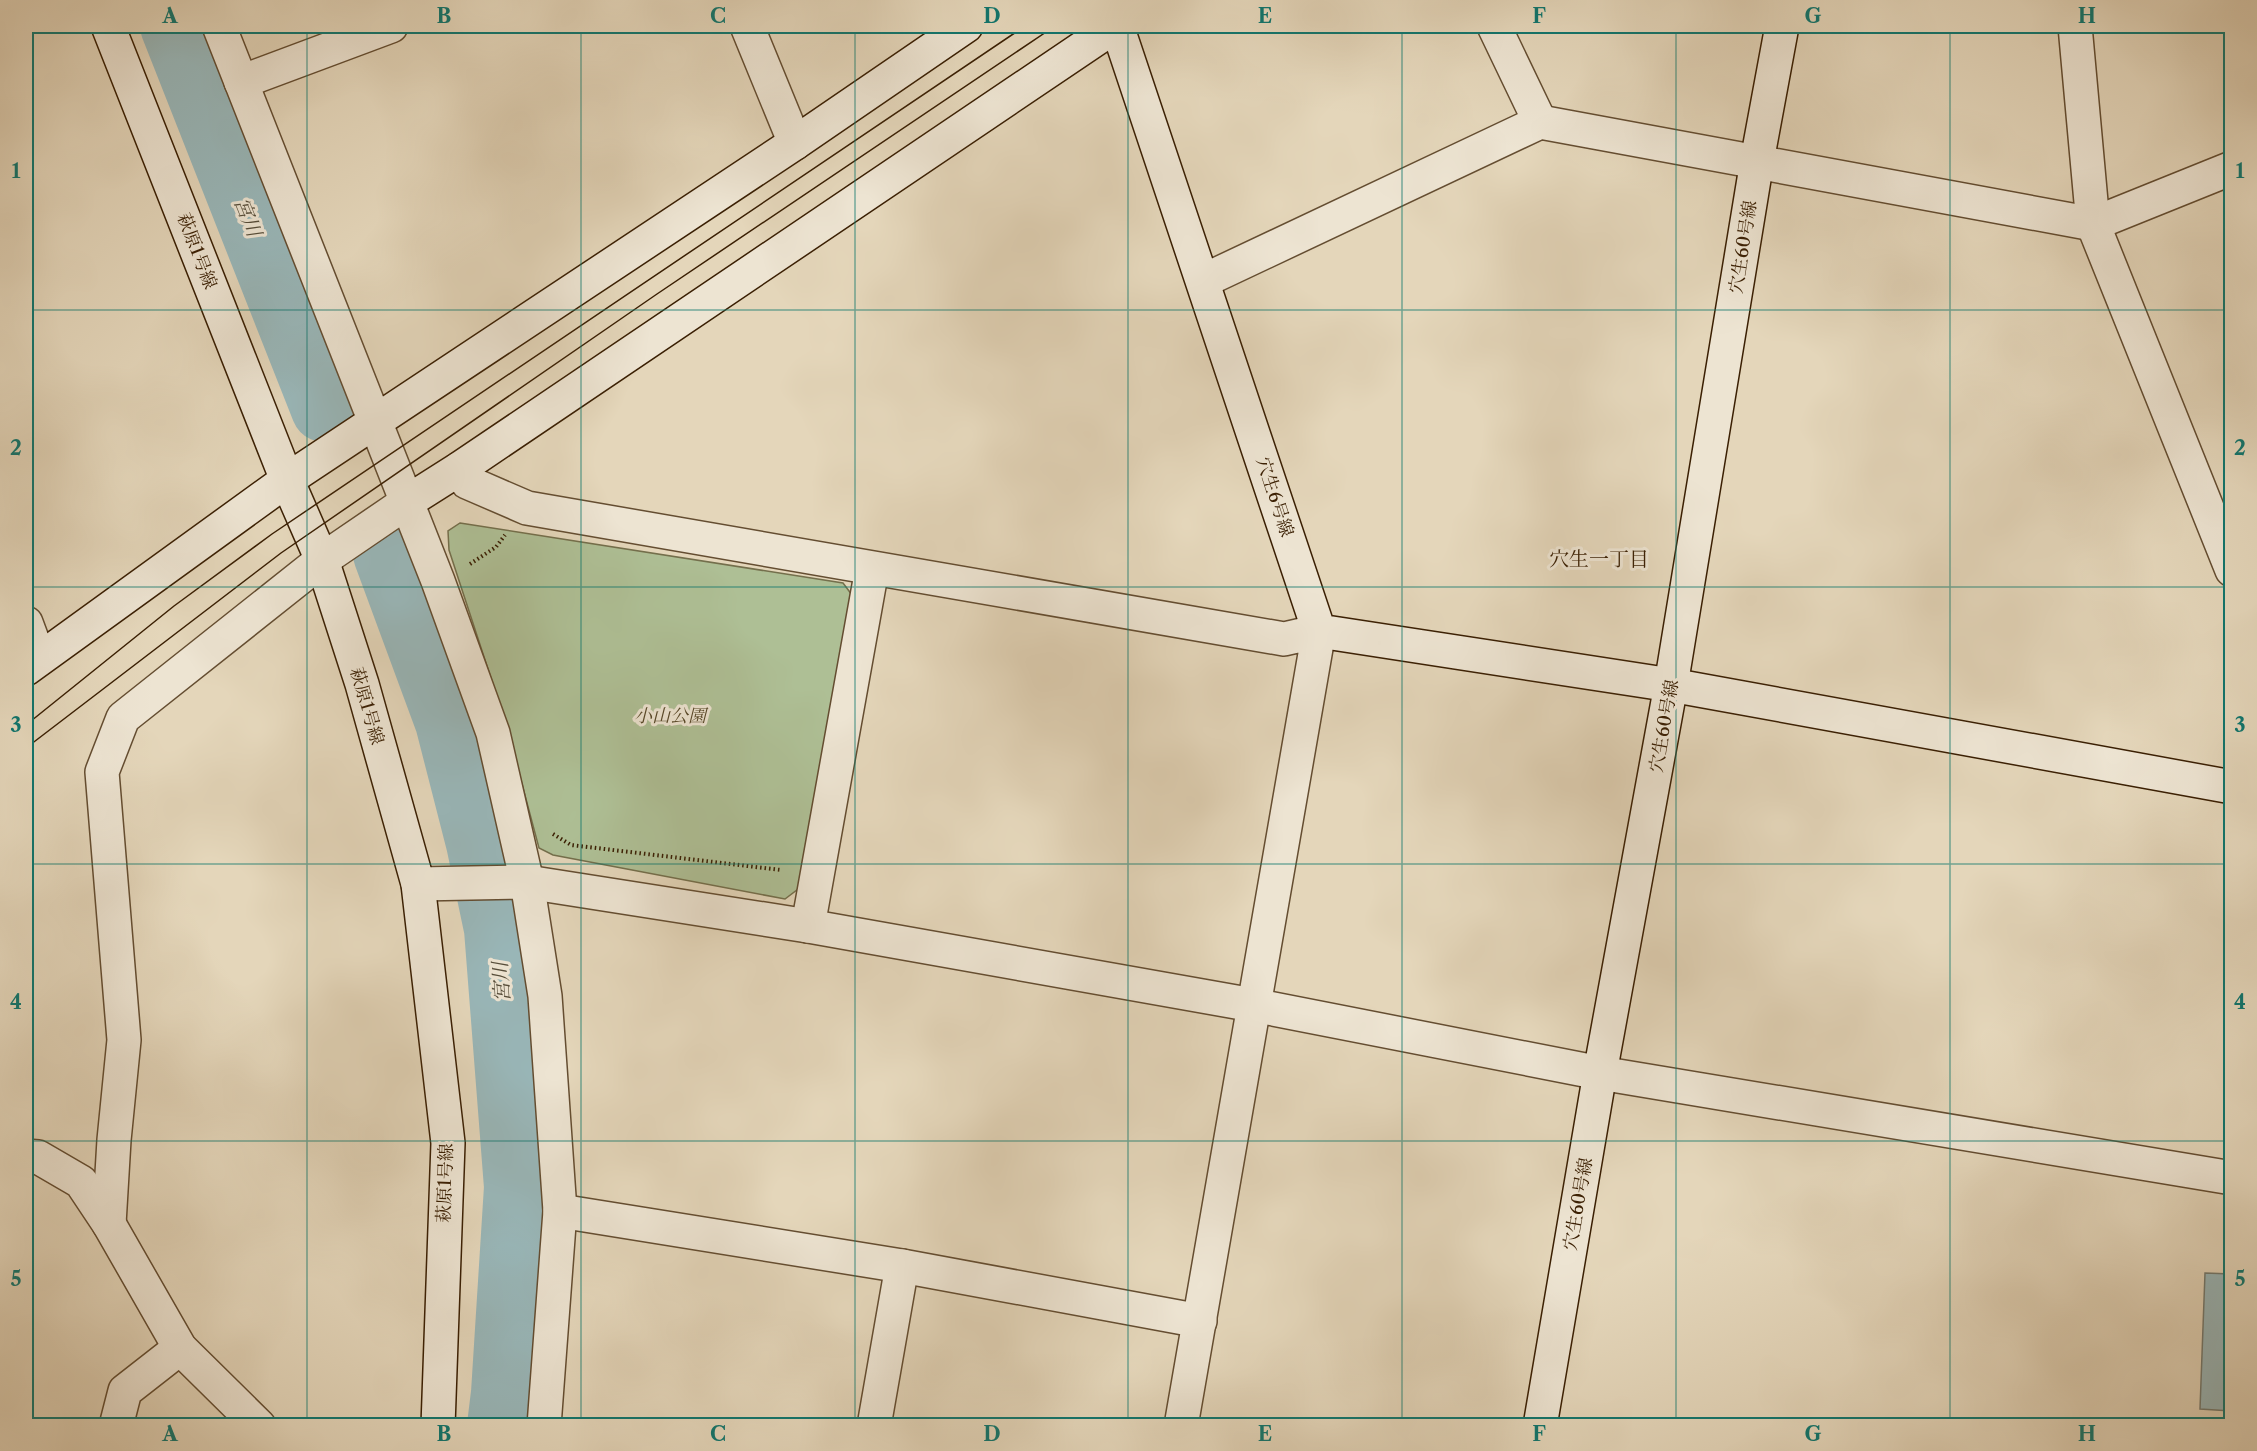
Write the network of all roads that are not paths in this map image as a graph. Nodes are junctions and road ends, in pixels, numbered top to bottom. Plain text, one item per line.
1 (108, 26) edge
2 (219, 26) edge
3 (391, 26) edge
4 (747, 26) edge
5 (966, 26) edge
6 (1116, 26) edge
7 (1494, 26) edge
8 (1782, 26) edge
9 (2075, 26) edge
10 (241, 82) junction
11 (1540, 122) junction
12 (795, 143) junction
13 (1757, 161) junction
14 (2232, 168) edge
15 (2093, 224) junction
16 (1203, 281) junction
17 (374, 422) junction
18 (459, 469) junction
19 (287, 480) junction
20 (407, 502) junction
21 (322, 560) junction
22 (872, 569) junction
23 (2232, 570) edge
24 (26, 623) edge
25 (1319, 631) junction
26 (32, 663) edge
27 (1671, 685) junction
28 (2232, 787) edge
29 (527, 882) junction
30 (418, 884) junction
31 (808, 926) junction
32 (1253, 1005) junction
33 (1600, 1073) junction
34 (26, 1155) edge
35 (2232, 1178) edge
36 (560, 1211) junction
37 (109, 1224) junction
38 (902, 1266) junction
39 (1200, 1321) junction
40 (180, 1348) junction
41 (116, 1425) edge
42 (259, 1425) edge
43 (438, 1425) edge
44 (544, 1425) edge
45 (874, 1425) edge
46 (1181, 1425) edge
47 (1540, 1425) edge

1 - 19 street, 萩原1号線
2 - 10 street
3 - 10 street
4 - 12 street
5 - 12 street
6 - 16 street, 穴生6号線
6 - 18 street
7 - 11 street
8 - 13 street, 穴生60号線
9 - 15 street
10 - 17 street
11 - 13 street
11 - 16 street
12 - 17 street
13 - 15 street
13 - 27 street, 穴生60号線
14 - 15 street
15 - 23 street
16 - 25 street, 穴生6号線
17 - 19 street
17 - 20 street
18 - 20 street
18 - 22 street
19 - 21 street, 萩原1号線
19 - 26 street
20 - 21 street
20 - 29 street
21 - 30 street, 萩原1号線
21 - 37 street
22 - 25 street
22 - 31 street
24 - 26 street
25 - 27 street
25 - 32 street
27 - 28 street
27 - 33 street, 穴生60号線
29 - 30 street
29 - 31 street
29 - 36 street
30 - 43 street, 萩原1号線
31 - 32 street
32 - 33 street
32 - 39 street
33 - 35 street
33 - 47 street, 穴生60号線
34 - 37 street
36 - 38 street
36 - 44 street
37 - 40 street
38 - 39 street
38 - 45 street
39 - 46 street
40 - 41 street
40 - 42 street

